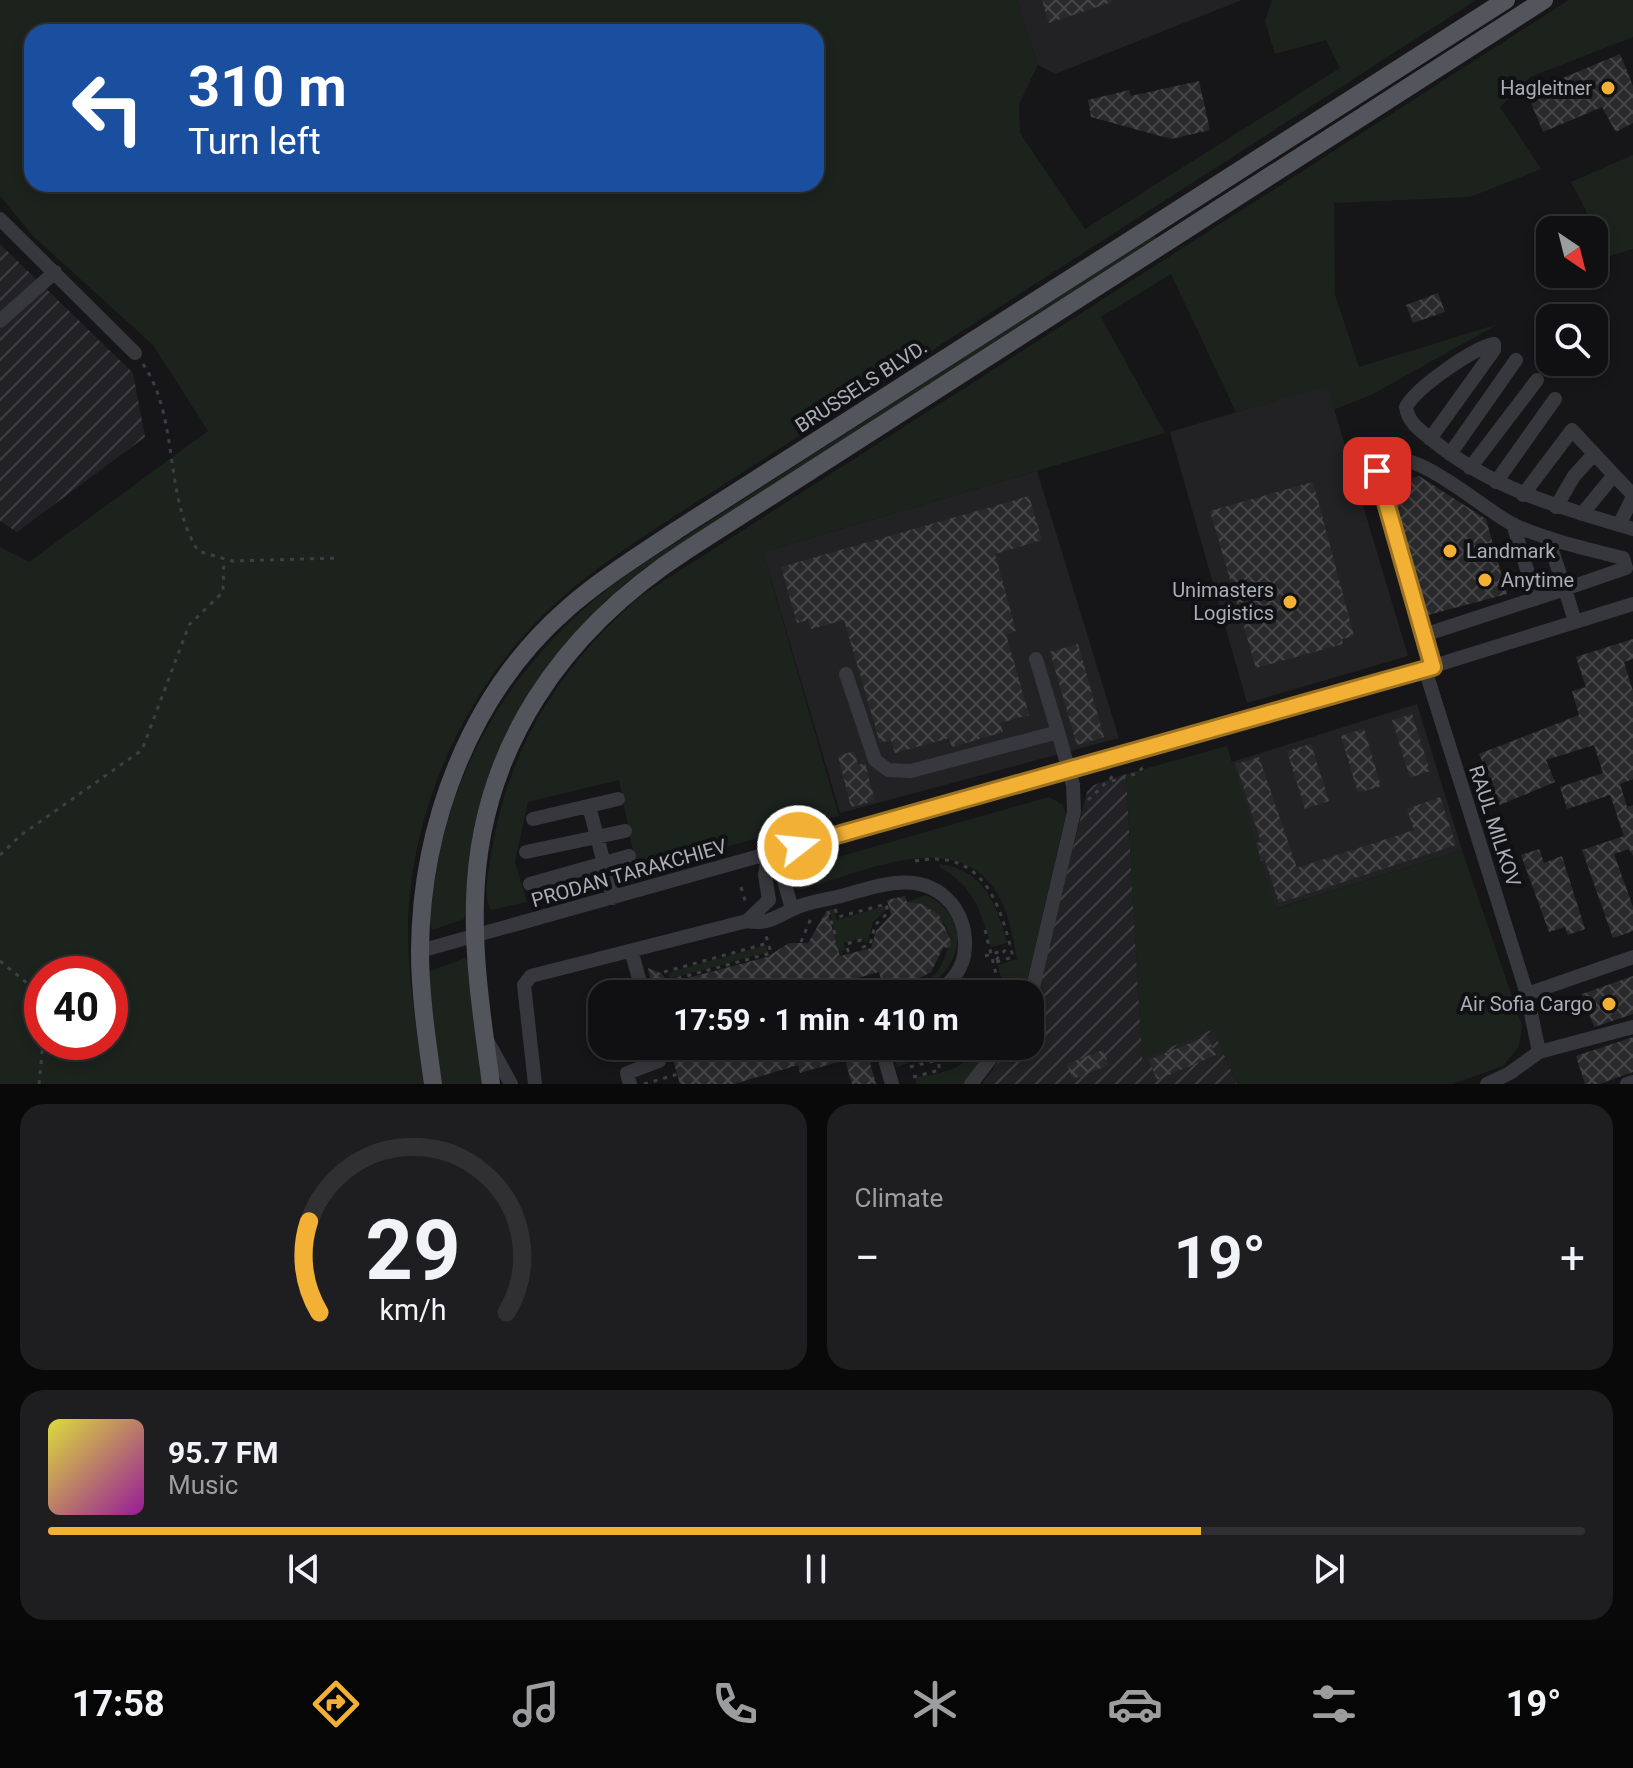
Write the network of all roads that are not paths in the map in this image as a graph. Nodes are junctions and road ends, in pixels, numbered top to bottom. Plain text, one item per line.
1 (1506, 0) edge
2 (1544, 0) edge
3 (0, 219) edge
4 (55, 272) junction
5 (0, 321) edge
6 (135, 353) road end
7 (1516, 360) dead end
8 (1537, 380) dead end
9 (1555, 399) dead end
10 (1430, 439) junction
11 (1450, 454) junction
12 (1594, 454) junction
13 (1470, 468) junction
14 (1614, 475) junction
15 (1496, 482) junction
16 (1523, 495) junction
17 (1633, 496) edge
18 (1556, 507) junction
19 (1582, 514) junction
20 (1513, 524) junction
21 (1626, 527) edge
22 (1548, 539) junction
23 (1565, 589) junction
24 (1536, 599) junction
25 (1633, 604) edge
26 (1575, 622) junction
27 (1424, 635) junction
28 (1036, 659) dead end
29 (1429, 668) junction
30 (846, 674) dead end
31 (1058, 732) junction
32 (1069, 771) junction
33 (618, 799) dead end
34 (589, 806) junction
35 (533, 819) dead end
36 (625, 831) dead end
37 (597, 837) junction
38 (526, 852) dead end
39 (768, 855) junction
40 (629, 856) dead end
41 (604, 863) junction
42 (530, 884) dead end
43 (613, 898) junction
44 (792, 909) junction
45 (747, 921) junction
46 (475, 937) junction
47 (420, 951) junction
48 (632, 953) junction
49 (1633, 957) edge
50 (639, 980) edge
51 (950, 980) edge
52 (1035, 980) edge
53 (1527, 994) junction
54 (1633, 1027) edge
55 (485, 1035) junction
56 (1539, 1052) junction
57 (659, 1060) edge
58 (885, 1060) edge
59 (989, 1060) edge
60 (1512, 1078) edge
61 (1633, 1082) edge
62 (433, 1084) edge
63 (491, 1084) edge
64 (511, 1084) edge
65 (535, 1084) edge
66 (630, 1084) edge
67 (892, 1084) edge
68 (971, 1084) edge
69 (1487, 1084) edge
70 (1627, 1084) edge

1 - 47 main road, BRUSSELS BLVD.
2 - 46 main road
3 - 4 street
4 - 5 street
4 - 6 street
7 - 11 street
8 - 13 street
9 - 15 street
10 - 10 street
10 - 11 street
11 - 13 street
12 - 14 street
12 - 16 street
12 - 18 street
13 - 15 street
14 - 17 street
14 - 19 street
15 - 16 street
16 - 18 street
17 - 21 street
18 - 19 street
19 - 21 street
20 - 22 street
20 - 24 street
20 - 27 street, RAUL MILKOV
22 - 23 street
22 - 23 street
23 - 24 street
23 - 26 street
24 - 27 street
25 - 26 street, PRODAN TARAKCHIEV
26 - 29 street, PRODAN TARAKCHIEV
27 - 29 street, RAUL MILKOV
28 - 31 street
29 - 32 street, PRODAN TARAKCHIEV
29 - 53 street, RAUL MILKOV
30 - 31 street
31 - 32 street
32 - 39 street, PRODAN TARAKCHIEV
32 - 52 street
33 - 34 street
34 - 35 street
34 - 37 street
36 - 37 street
37 - 38 street
37 - 41 street
39 - 43 street, PRODAN TARAKCHIEV
39 - 44 street
39 - 45 street
40 - 41 street
41 - 42 street
41 - 43 street
43 - 46 street, PRODAN TARAKCHIEV
44 - 45 street
44 - 51 street
45 - 48 street
46 - 47 street, PRODAN TARAKCHIEV
46 - 55 main road
47 - 62 main road, BRUSSELS BLVD.
48 - 50 street
48 - 65 street
49 - 53 street
53 - 56 street, RAUL MILKOV
54 - 56 street
55 - 63 main road
55 - 64 street
56 - 60 street
57 - 66 street
58 - 67 street
59 - 68 street
60 - 69 street
61 - 70 street

